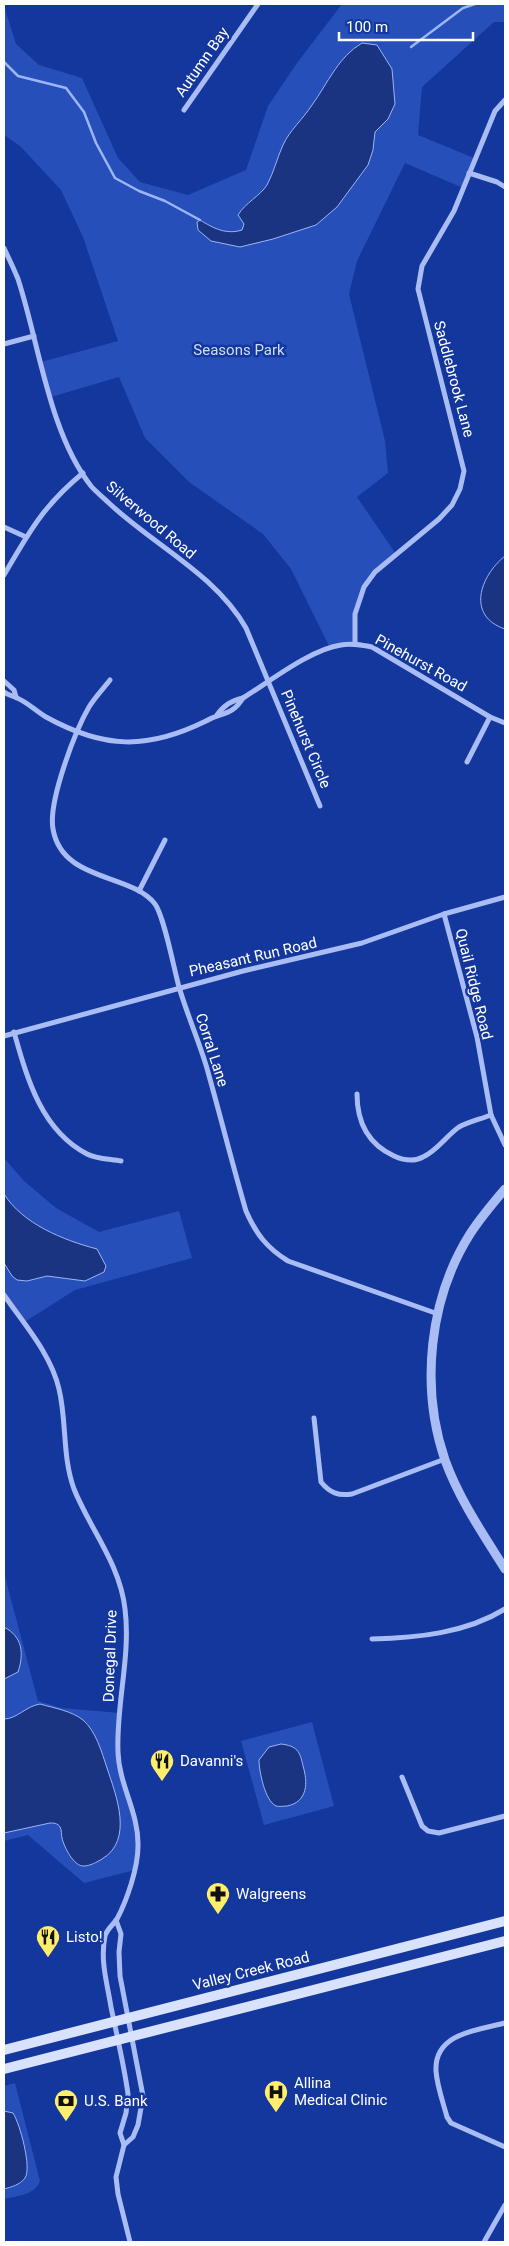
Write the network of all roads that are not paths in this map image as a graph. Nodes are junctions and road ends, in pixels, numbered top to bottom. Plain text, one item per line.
1 (258, 4) edge
2 (505, 100) edge
3 (184, 110) dead end
4 (469, 173) junction
5 (505, 187) edge
6 (4, 248) edge
7 (34, 336) junction
8 (4, 344) edge
9 (84, 473) junction
10 (4, 527) edge
11 (26, 538) junction
12 (4, 575) edge
13 (355, 644) junction
14 (110, 680) dead end
15 (4, 681) edge
16 (268, 682) junction
17 (4, 692) edge
18 (16, 697) junction
19 (490, 717) junction
20 (505, 723) edge
21 (78, 731) junction
22 (467, 762) dead end
23 (320, 806) dead end
24 (165, 840) dead end
25 (139, 892) junction
26 (505, 896) edge
27 (444, 914) junction
28 (179, 988) junction
29 (14, 1032) junction
30 (4, 1036) edge
31 (357, 1094) dead end
32 (491, 1115) junction
33 (505, 1145) edge
34 (121, 1161) dead end
35 (505, 1189) edge
36 (4, 1295) edge
37 (438, 1314) junction
38 (314, 1418) dead end
39 (445, 1459) junction
40 (505, 1569) edge
41 (505, 1609) edge
42 (372, 1639) dead end
43 (402, 1777) dead end
44 (505, 1816) edge
45 (116, 1920) junction
46 (505, 1921) edge
47 (505, 1940) edge
48 (129, 2018) junction
49 (114, 2021) junction
50 (505, 2023) edge
51 (131, 2036) junction
52 (117, 2040) junction
53 (4, 2050) edge
54 (4, 2069) edge
55 (124, 2145) junction
56 (505, 2147) edge
57 (505, 2205) edge
58 (130, 2242) edge
59 (484, 2242) edge

1 - 3 street, Autumn Bay
2 - 4 street, Saddlebrook Lane
4 - 5 street
4 - 13 street, Saddlebrook Lane
6 - 7 street, Silverwood Road
7 - 8 street
7 - 9 street, Silverwood Road
9 - 11 street
9 - 16 street, Silverwood Road
10 - 11 street
11 - 12 street
13 - 16 street, Pinehurst Road
13 - 19 street, Pinehurst Road
14 - 21 street, Corral Lane
15 - 18 street, Pinehurst Road
16 - 21 street, Pinehurst Road
16 - 23 street, Pinehurst Circle
17 - 18 street, Pinehurst Road
18 - 21 street, Pinehurst Road
19 - 20 street, Pinehurst Road
19 - 22 street
21 - 25 street, Corral Lane
24 - 25 street
25 - 28 street, Corral Lane
26 - 27 street, Pheasant Run Road
27 - 28 street, Pheasant Run Road
27 - 32 street, Quail Ridge Road
28 - 29 street, Pheasant Run Road
28 - 37 street, Corral Lane
29 - 30 street, Pheasant Run Road
29 - 34 street
31 - 32 street
32 - 33 street, Quail Ridge Road
35 - 37 street
36 - 45 street, Donegal Drive
37 - 39 street
38 - 39 street
39 - 40 street
41 - 42 street
43 - 44 street
45 - 48 street, Donegal Drive
45 - 49 street, Donegal Drive
46 - 48 main road, Valley Creek Road
47 - 51 main road
48 - 49 main road, Valley Creek Road
48 - 51 street, Donegal Drive
49 - 52 street, Donegal Drive
49 - 53 main road, Valley Creek Road
50 - 56 street
51 - 52 main road
51 - 55 street, Donegal Drive
52 - 54 main road
52 - 55 street, Donegal Drive
55 - 58 street
57 - 59 street

